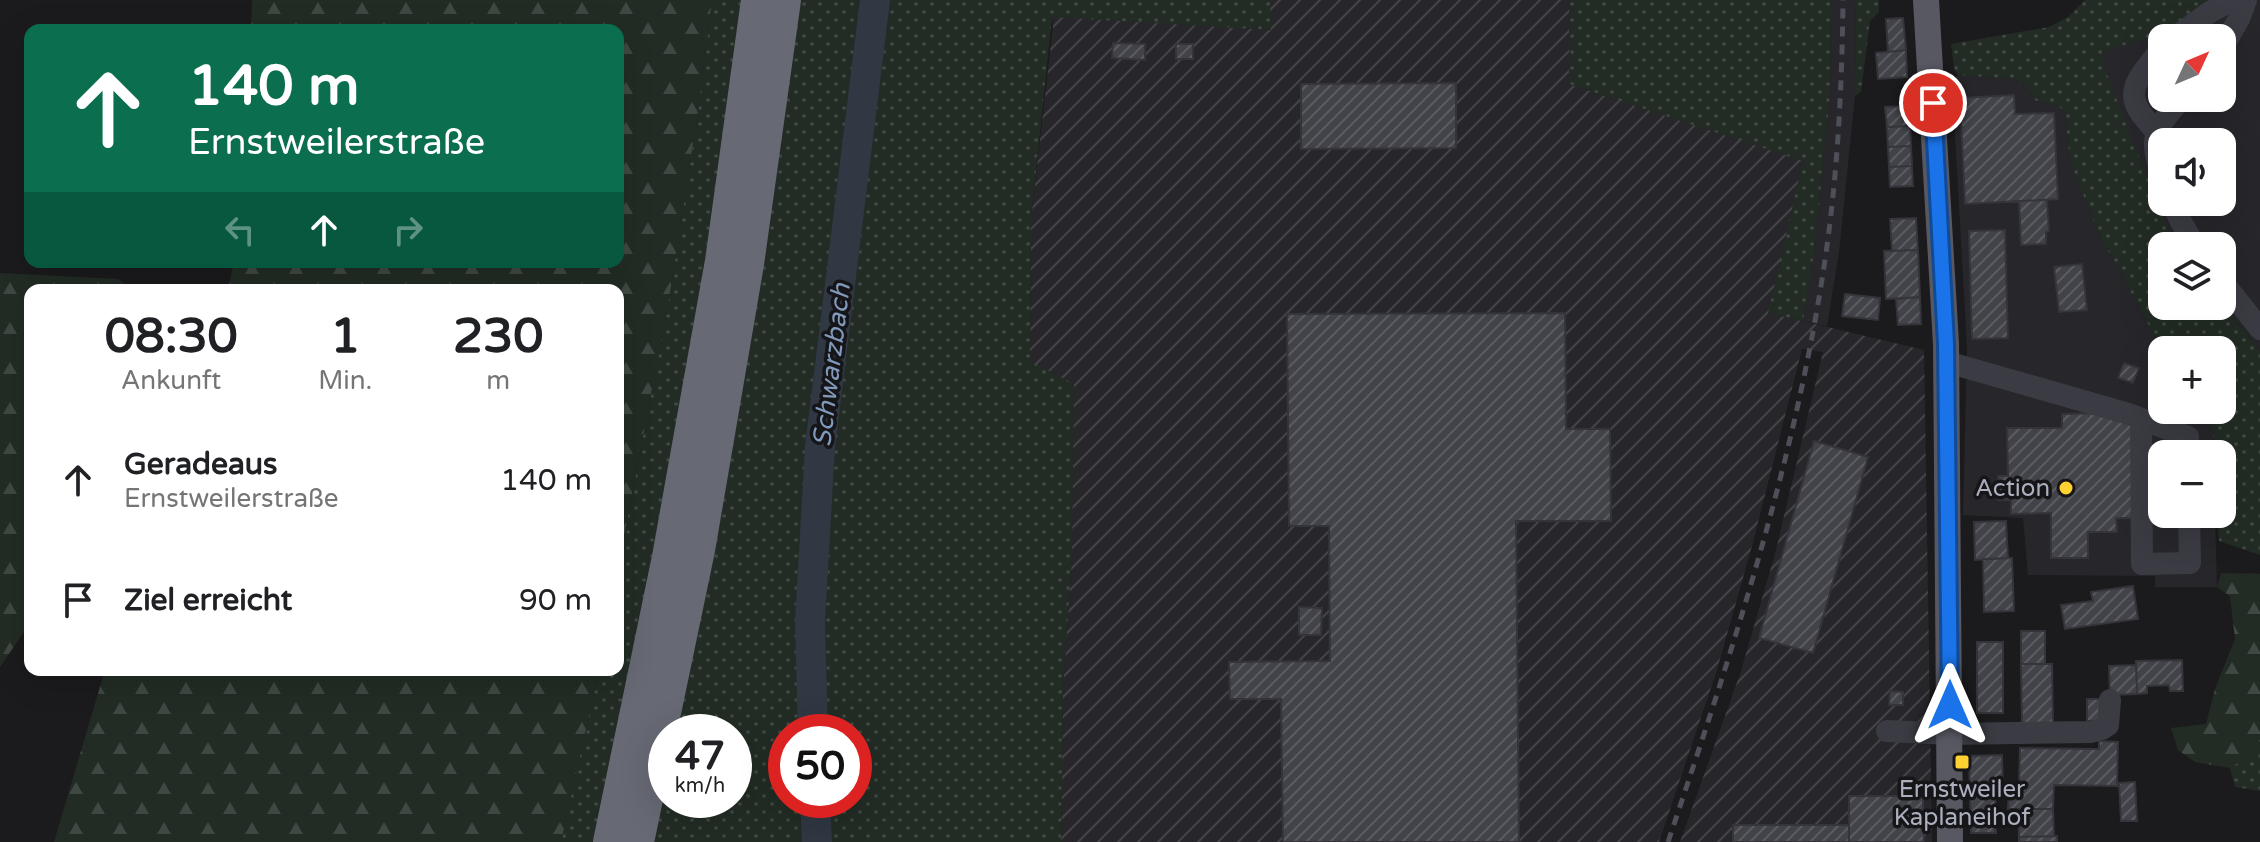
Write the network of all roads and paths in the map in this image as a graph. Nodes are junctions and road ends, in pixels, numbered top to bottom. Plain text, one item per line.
1 (757, 0) edge
2 (785, 0) edge
3 (1926, 0) edge
4 (2233, 0) edge
5 (2246, 0) edge
6 (2193, 24) edge
7 (2236, 24) edge
8 (2148, 66) edge
9 (2171, 112) edge
10 (2153, 128) edge
11 (2158, 128) edge
12 (2236, 299) edge
13 (2260, 329) edge
14 (1947, 353) junction
15 (2141, 419) junction
16 (2188, 440) edge
17 (2189, 528) edge
18 (2110, 700) dead end
19 (1887, 731) dead end
20 (1950, 734) junction
21 (609, 842) edge
22 (638, 842) edge
23 (1950, 842) edge

1 - 21 highway
2 - 22 highway
3 - 14 main road
4 - 6 lane
5 - 7 lane
8 - 10 lane
9 - 11 lane
12 - 13 lane
14 - 15 lane
14 - 20 main road
15 - 16 lane
15 - 17 lane
18 - 20 lane
19 - 20 lane
20 - 23 main road

